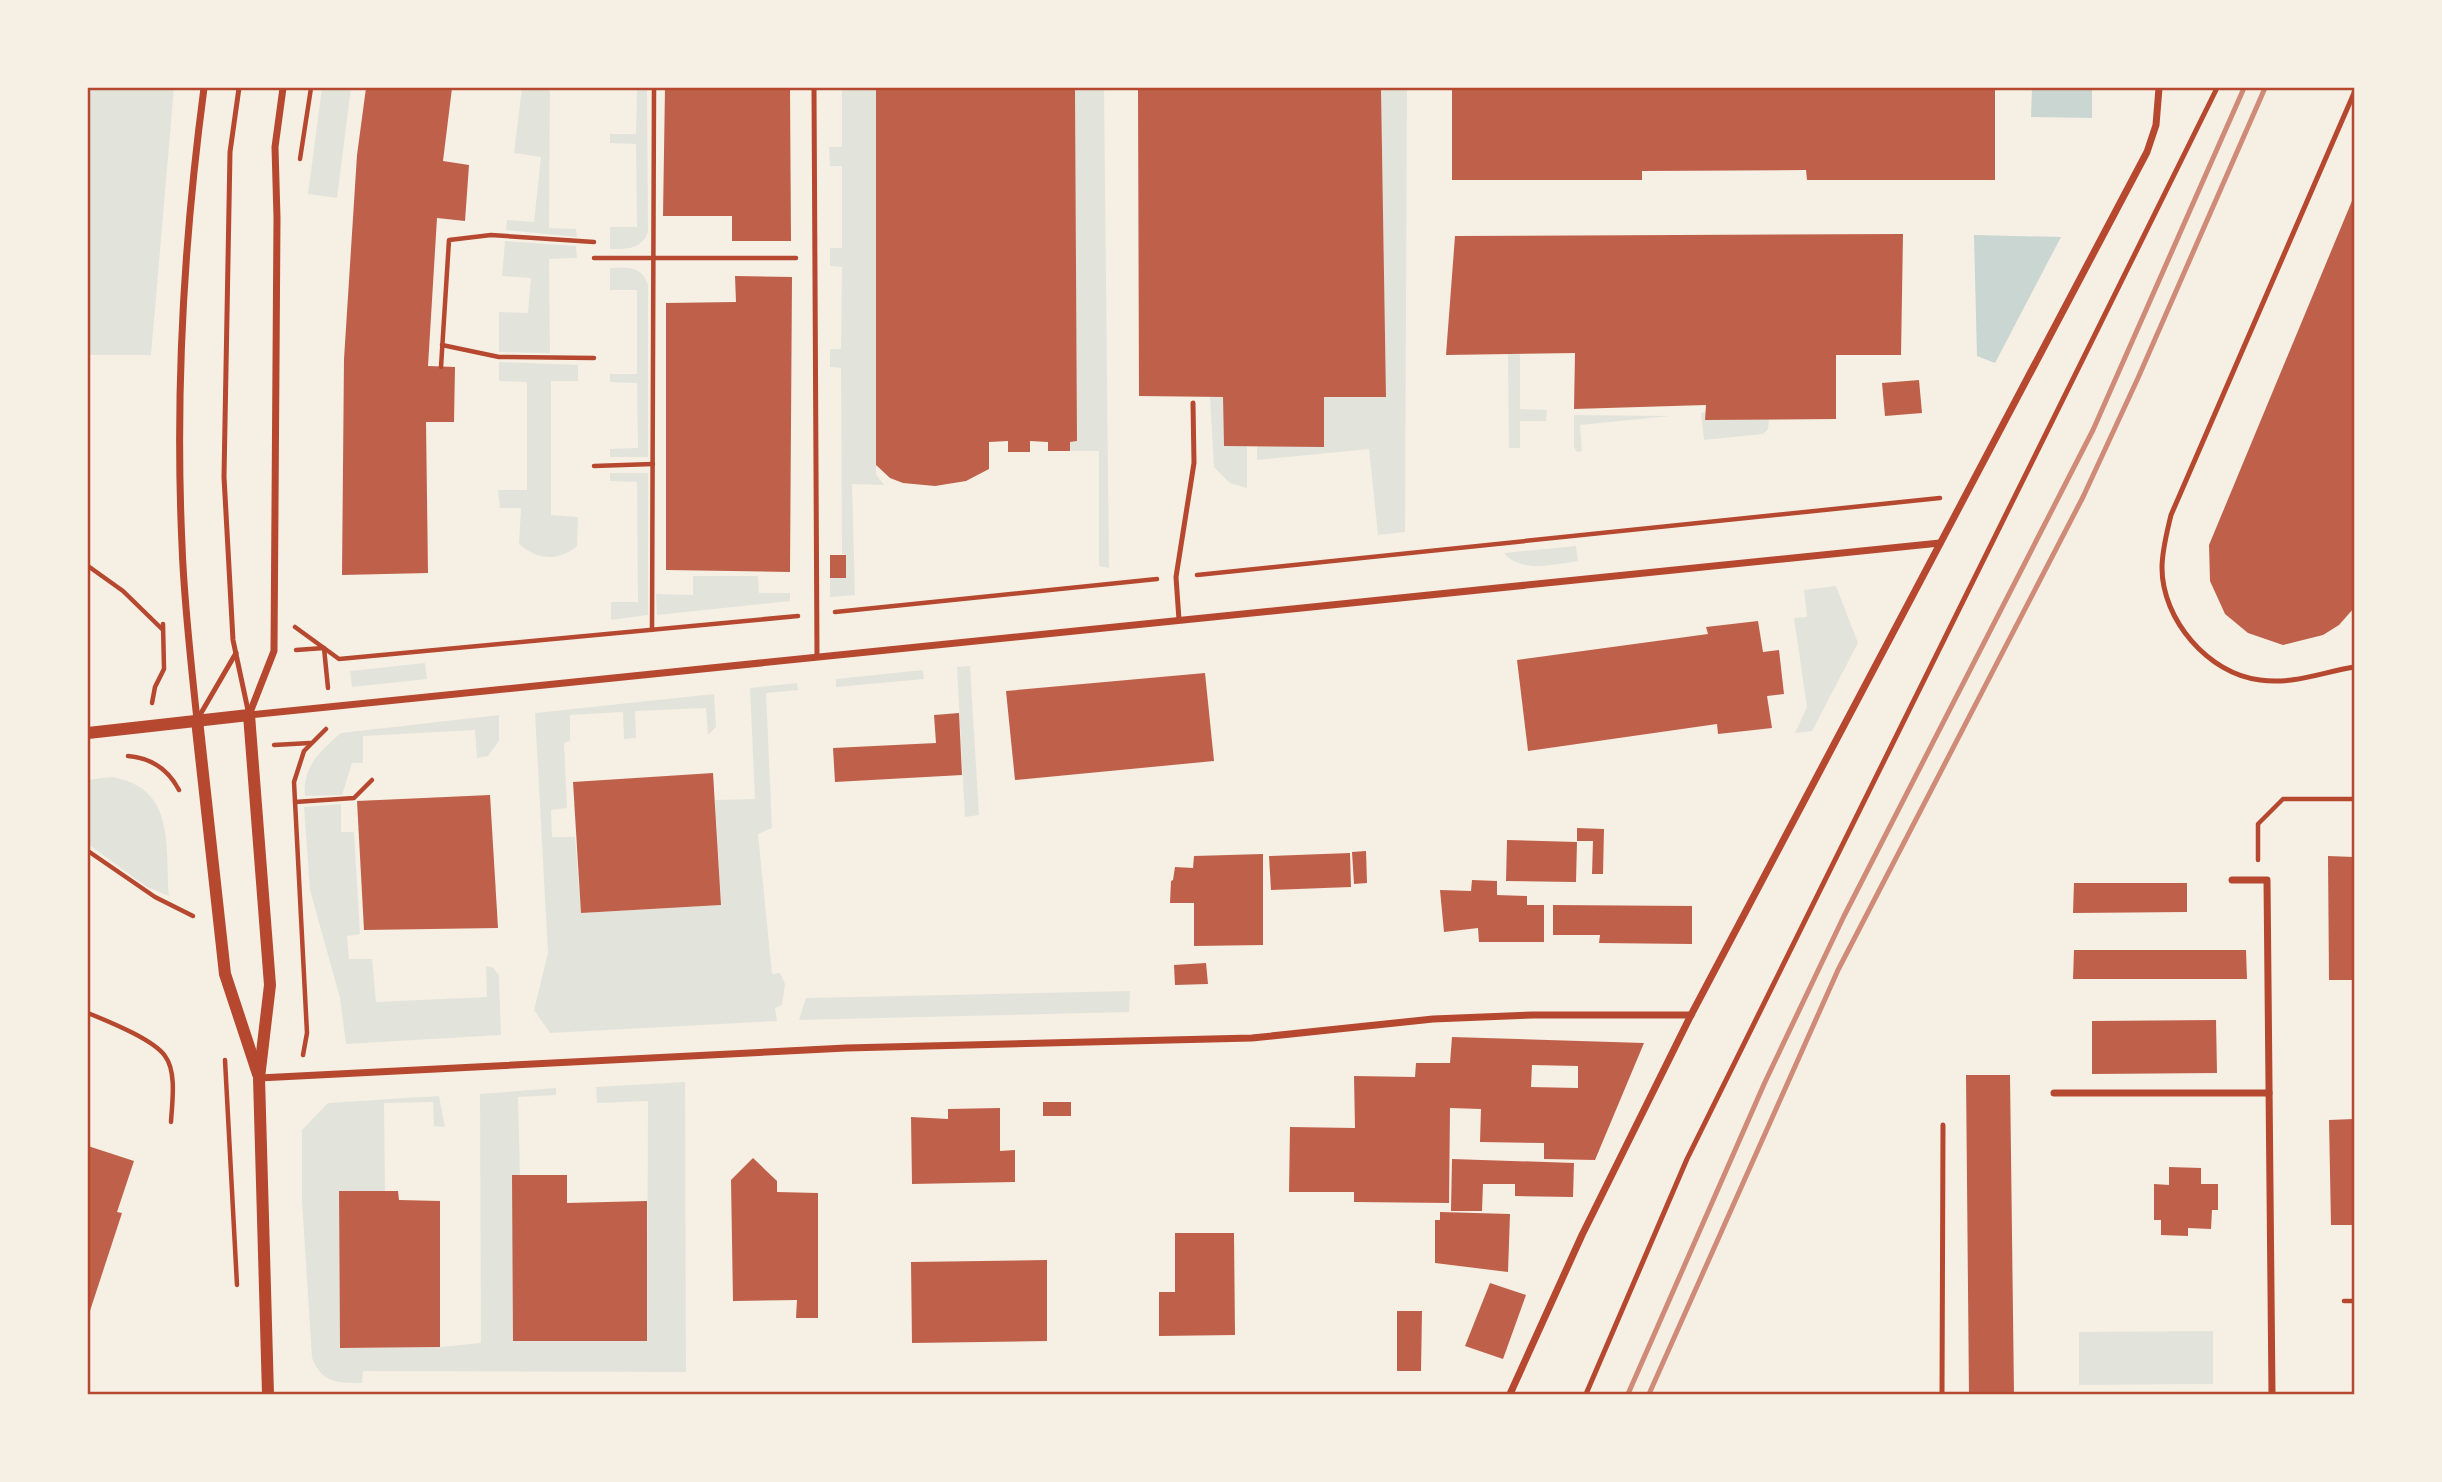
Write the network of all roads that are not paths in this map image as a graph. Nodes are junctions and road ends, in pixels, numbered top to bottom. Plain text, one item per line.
1 (204, 88) edge
2 (239, 88) edge
3 (283, 88) edge
4 (814, 88) edge
5 (2159, 88) edge
6 (2217, 88) edge
7 (2354, 93) edge
8 (1193, 403) dead end
9 (1940, 543) junction
10 (1179, 620) junction
11 (236, 653) junction
12 (817, 657) junction
13 (2354, 667) edge
14 (249, 715) junction
15 (197, 720) junction
16 (88, 733) edge
17 (2232, 880) dead end
18 (1691, 1015) junction
19 (259, 1078) junction
20 (2054, 1093) dead end
21 (2269, 1093) junction
22 (1943, 1125) dead end
23 (268, 1395) edge
24 (1510, 1395) edge
25 (1586, 1395) edge
26 (1942, 1395) edge
27 (2272, 1395) edge

1 - 15 street
2 - 11 lane
3 - 14 street
4 - 12 lane
5 - 9 street
6 - 25 lane
7 - 13 lane
8 - 10 lane
9 - 10 street
9 - 18 street
10 - 12 street
11 - 14 lane
11 - 15 lane
12 - 14 street
14 - 15 street
14 - 19 street
15 - 16 street
15 - 19 street
17 - 21 street
18 - 19 street
18 - 24 street
19 - 23 street
20 - 21 street
21 - 27 street
22 - 26 lane

